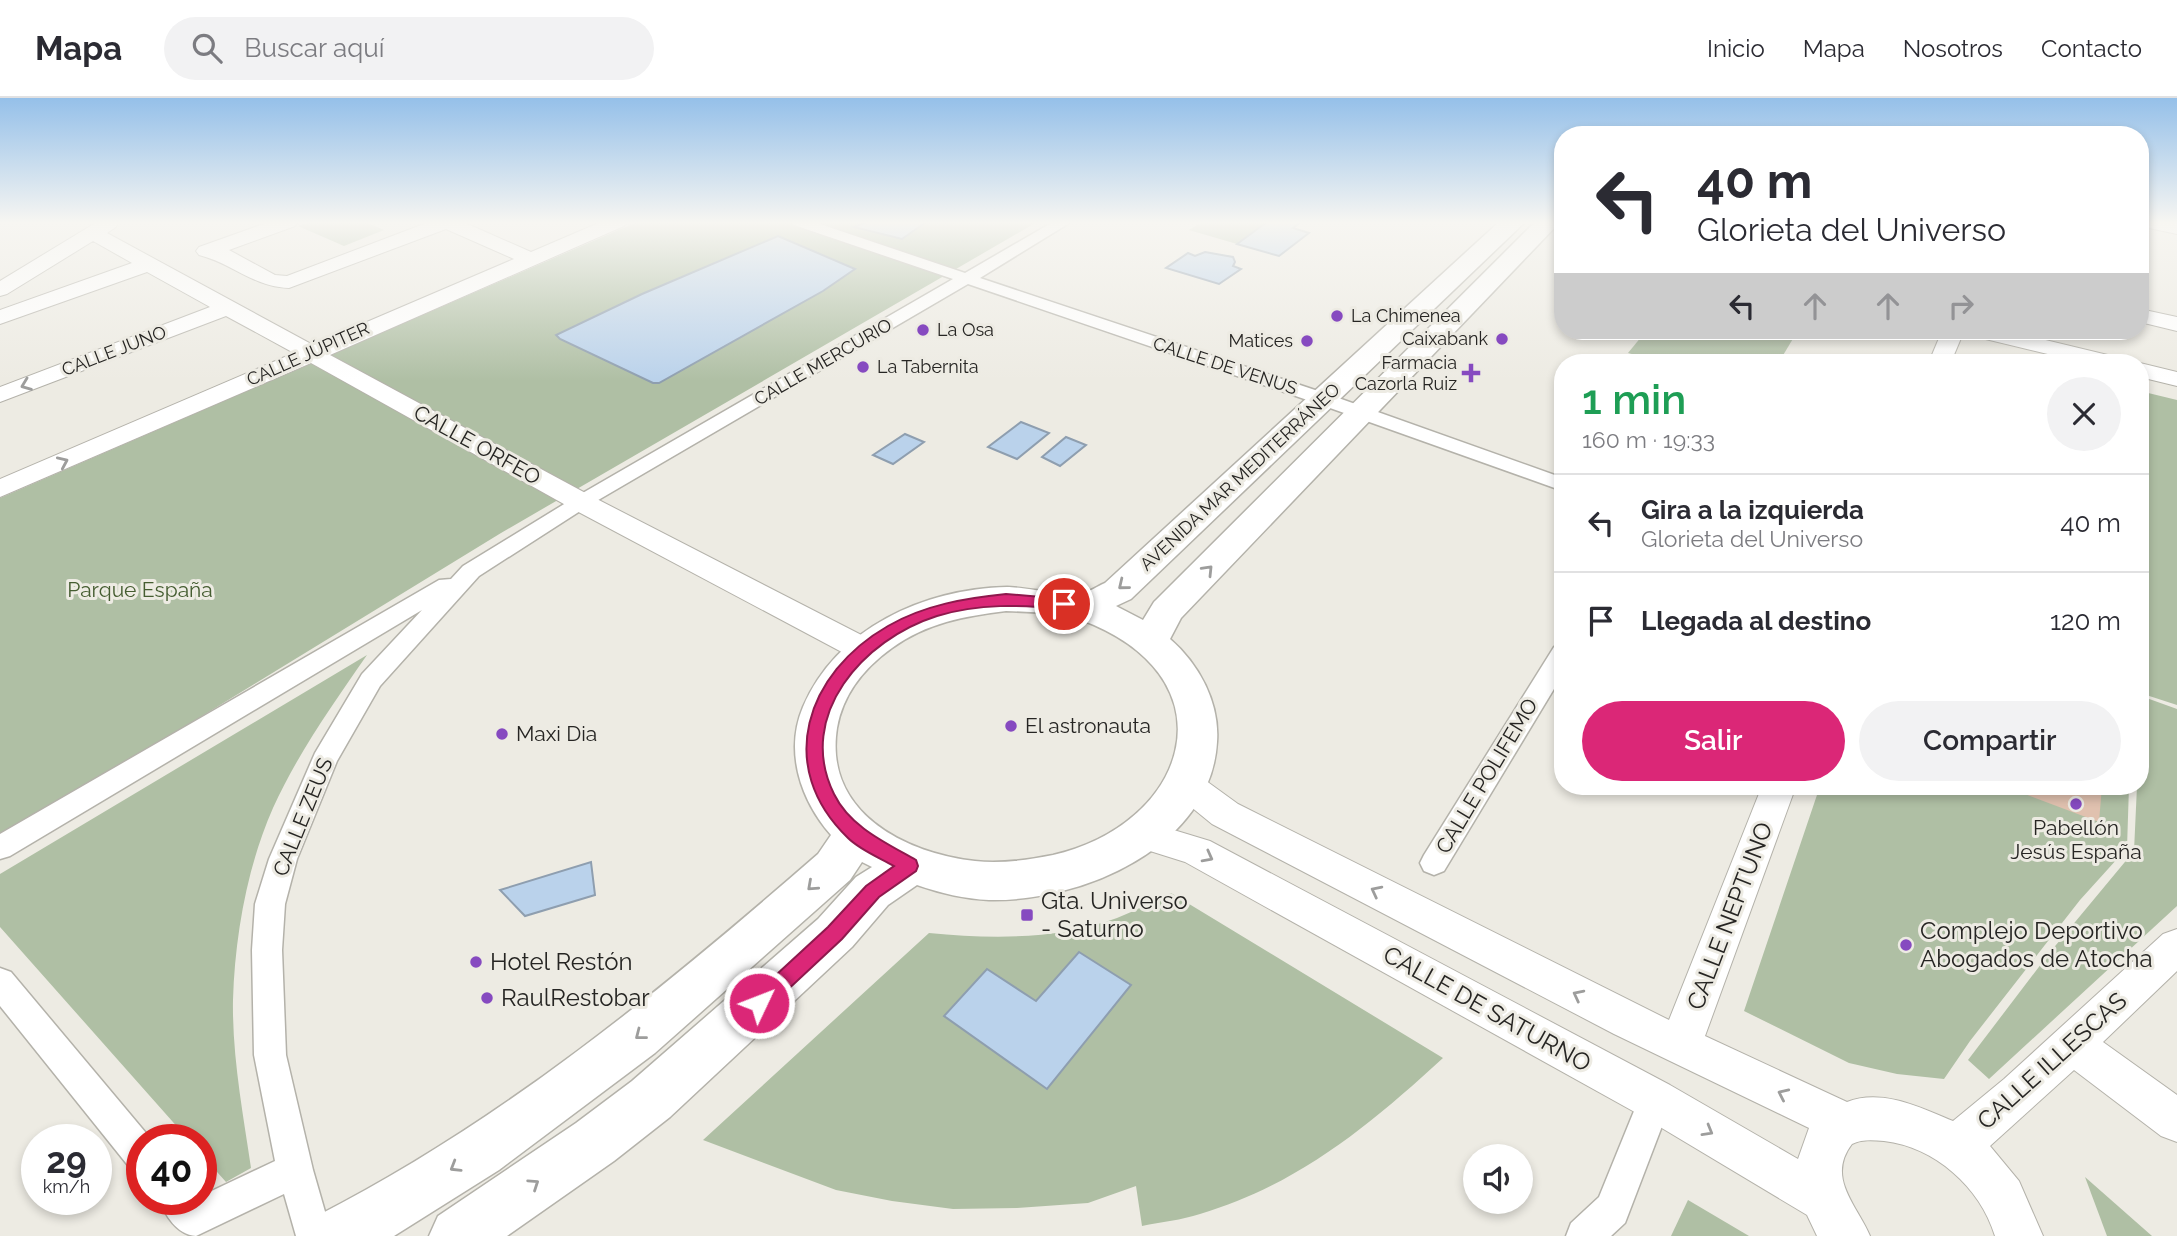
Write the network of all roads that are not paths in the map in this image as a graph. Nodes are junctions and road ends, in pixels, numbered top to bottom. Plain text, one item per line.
1 (25, 275) edge
2 (118, 275) edge
3 (169, 275) edge
4 (260, 275) edge
5 (307, 275) edge
6 (492, 275) edge
7 (951, 275) edge
8 (973, 275) edge
9 (1456, 275) edge
10 (1501, 275) edge
11 (965, 280) junction
12 (0, 290) edge
13 (228, 307) junction
14 (0, 317) edge
15 (2149, 317) edge
16 (2177, 324) edge
17 (2018, 340) edge
18 (310, 353) junction
19 (2075, 354) edge
20 (2149, 372) edge
21 (2177, 379) edge
22 (0, 395) edge
23 (1323, 399) junction
24 (1361, 414) junction
25 (1554, 482) edge
26 (0, 489) edge
27 (581, 502) junction
28 (471, 571) junction
29 (1083, 608) junction
30 (1150, 641) junction
31 (864, 650) junction
32 (1554, 668) edge
33 (1186, 784) junction
34 (1776, 795) edge
35 (856, 834) junction
36 (1143, 835) junction
37 (0, 848) edge
38 (1434, 863) dead end
39 (909, 866) junction
40 (2177, 946) edge
41 (0, 982) edge
42 (2072, 1044) junction
43 (1680, 1046) junction
44 (1655, 1100) junction
45 (2177, 1121) edge
46 (1845, 1123) junction
47 (126, 1136) edge
48 (1956, 1147) junction
49 (295, 1171) junction
50 (217, 1208) edge
51 (1836, 1224) edge
52 (314, 1236) edge
53 (337, 1236) edge
54 (458, 1236) edge
55 (1584, 1236) edge
56 (2019, 1236) edge

1 - 12 street
2 - 14 street
3 - 13 street, CALLE ORFEO
4 - 5 street
6 - 18 street, CALLE JÚPITER
7 - 11 street, CALLE DE VENUS
8 - 11 street, CALLE MERCURIO
9 - 23 street, AVENIDA MAR MEDITERRÁNEO
10 - 24 street, AVENIDA MAR MEDITERRÁNEO
11 - 23 street, CALLE DE VENUS
11 - 27 street, CALLE MERCURIO
13 - 18 street, CALLE ORFEO
13 -> 22 street, CALLE JUNO
15 - 16 street
17 - 19 street
26 -> 18 street, CALLE JÚPITER
18 - 27 street, CALLE ORFEO
20 - 21 street
23 - 24 street, CALLE DE VENUS
23 -> 29 street, AVENIDA MAR MEDITERRÁNEO
24 - 25 street, CALLE DE VENUS
30 -> 24 street, AVENIDA MAR MEDITERRÁNEO
27 - 28 street, CALLE ZEUS
27 - 31 street, CALLE ORFEO
28 - 37 street
28 - 49 street, CALLE ZEUS
29 - 30 street
29 - 31 street
30 - 33 street
31 - 35 street
32 - 38 street, CALLE POLIFEMO
33 - 36 street
43 -> 33 street
34 - 43 street, CALLE NEPTUNO
35 - 39 street
35 -> 53 street
36 - 39 street
36 -> 44 street, CALLE DE SATURNO
54 -> 39 street
40 - 42 street, CALLE ILLESCAS
41 - 47 street
42 - 45 street
42 - 48 street, CALLE ILLESCAS
46 -> 43 street
44 -> 51 street, CALLE DE SATURNO
44 - 55 street
46 - 48 street
46 - 51 street
48 - 56 street
49 - 50 street
49 - 52 street, CALLE ZEUS

